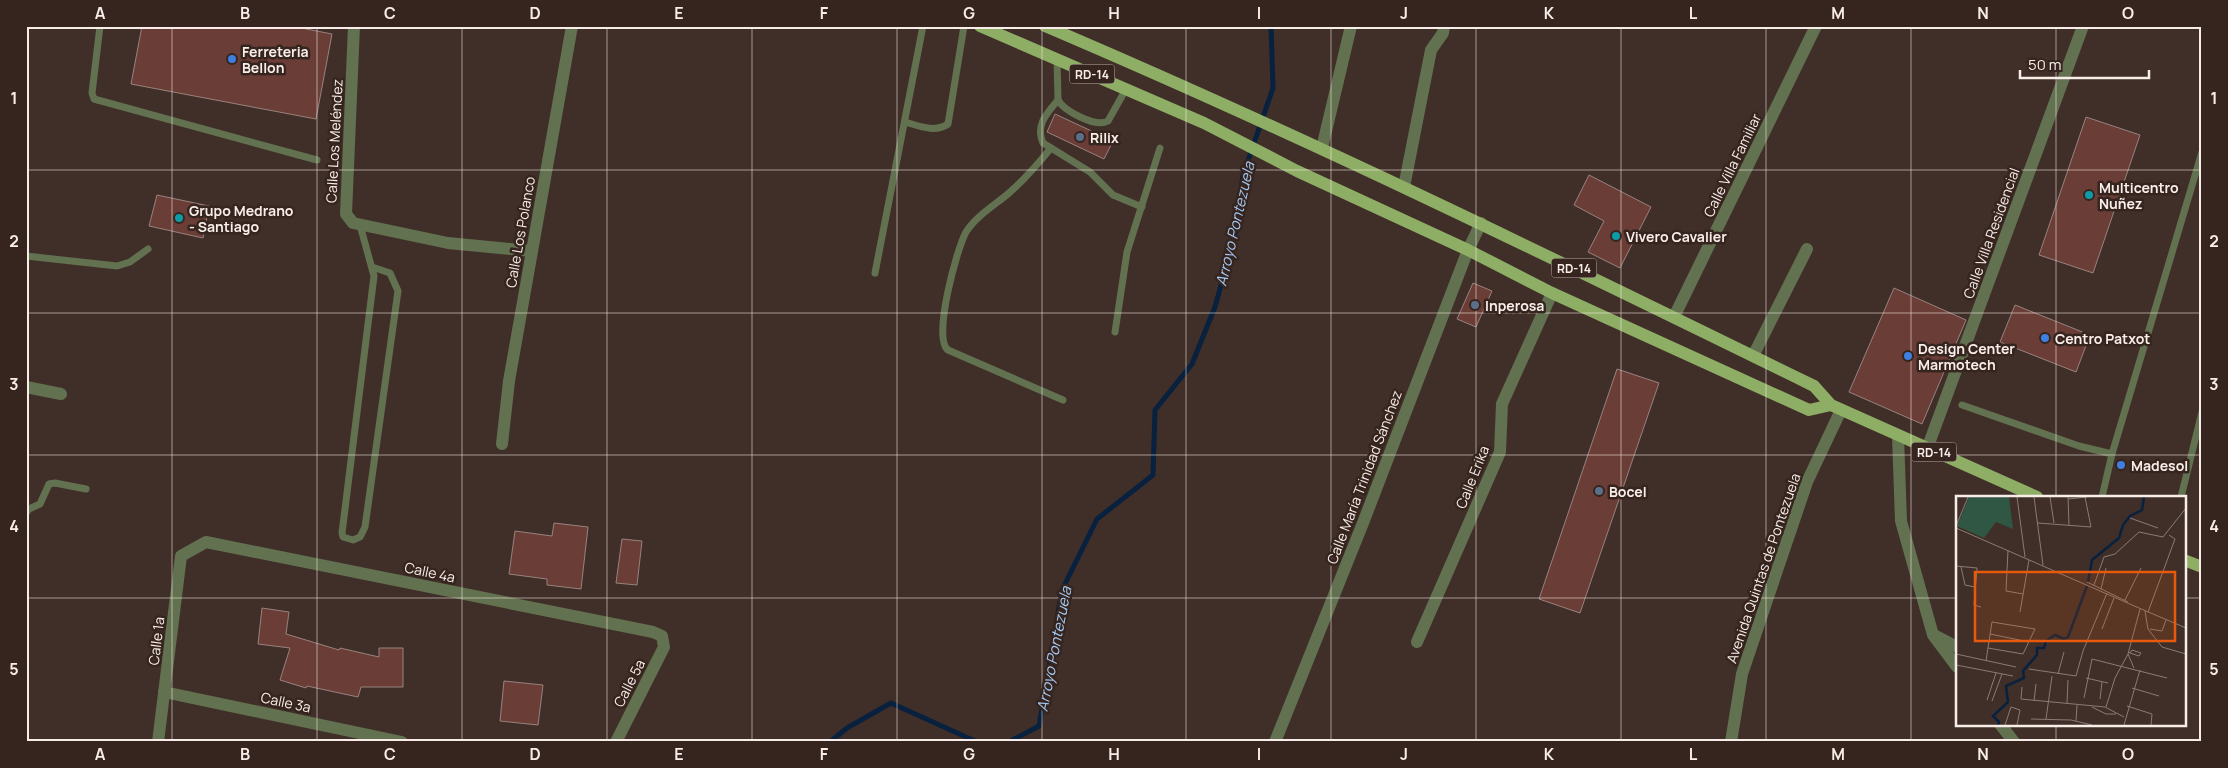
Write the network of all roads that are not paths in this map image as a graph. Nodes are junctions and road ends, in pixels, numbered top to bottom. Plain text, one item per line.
1 (100, 26) edge
2 (354, 26) edge
3 (572, 26) edge
4 (923, 26) edge
5 (964, 26) edge
6 (980, 26) edge
7 (1045, 26) edge
8 (1351, 26) edge
9 (1444, 26) edge
10 (1816, 26) edge
11 (2083, 26) edge
12 (1057, 59) junction
13 (1126, 89) junction
14 (1058, 100) junction
15 (904, 122) junction
16 (1051, 148) junction
17 (1160, 148) dead end
18 (1322, 148) junction
19 (2202, 152) edge
20 (318, 160) dead end
21 (1404, 187) junction
22 (1142, 207) junction
23 (1481, 223) junction
24 (360, 225) junction
25 (148, 249) dead end
26 (1807, 249) dead end
27 (1468, 250) junction
28 (532, 251) junction
29 (26, 256) edge
30 (372, 267) junction
31 (875, 273) dead end
32 (1552, 293) junction
33 (1674, 317) junction
34 (1115, 332) dead end
35 (1753, 356) junction
36 (26, 388) edge
37 (61, 394) dead end
38 (1063, 400) dead end
39 (1962, 405) dead end
40 (1836, 408) junction
41 (2202, 412) edge
42 (1898, 436) junction
43 (502, 444) dead end
44 (1926, 449) junction
45 (2112, 454) junction
46 (86, 489) dead end
47 (2035, 496) edge
48 (2102, 496) edge
49 (2181, 496) edge
50 (26, 513) edge
51 (192, 550) joint
52 (2186, 561) edge
53 (2202, 567) edge
54 (1933, 635) junction
55 (662, 636) joint
56 (1417, 642) dead end
57 (1956, 646) edge
58 (1956, 666) edge
59 (164, 692) junction
60 (2002, 726) edge
61 (158, 742) edge
62 (402, 742) edge
63 (616, 742) edge
64 (1275, 742) edge
65 (1731, 742) edge
66 (2014, 742) edge

1 - 20 lane
2 - 24 street, Calle Los Meléndez
3 - 28 street, Calle Los Polanco
4 - 15 lane
5 - 15 lane
6 - 12 main road, RD-14
7 - 18 main road, RD-14
8 - 18 street
9 - 21 street
10 - 33 street, Calle Villa Familiar
11 - 44 street, Calle Villa Residencial
12 - 13 main road, RD-14
12 - 14 lane
13 - 14 lane
13 - 27 main road, RD-14
14 - 16 lane
15 - 31 lane
16 - 22 lane
16 - 38 lane
17 - 22 lane
18 - 21 main road, RD-14
19 - 45 lane
21 - 23 main road, RD-14
22 - 34 lane
23 - 27 street, Calle María Trinidad Sánchez
23 - 33 main road, RD-14
24 - 28 street
24 - 30 lane
25 - 29 lane
26 - 35 street
27 - 32 main road, RD-14
27 - 64 street, Calle María Trinidad Sánchez
28 - 43 street, Calle Los Polanco
30 - 30 lane
32 - 40 main road, RD-14
32 - 56 street, Calle Erika
33 - 35 main road, RD-14
35 - 40 main road, RD-14
36 - 37 street
39 - 45 lane
40 - 42 main road, RD-14
40 - 65 street, Avenida Quintas de Pontezuela
41 - 49 lane
42 - 44 main road, RD-14
42 - 54 street
44 - 47 main road, RD-14
45 - 48 lane
46 - 50 lane
51 - 55 street, Calle 4a
51 - 59 street, Calle 1a
52 - 53 main road
54 - 57 street
54 - 58 street
55 - 63 street, Calle 5a
59 - 61 street, Calle 1a
59 - 62 street, Calle 3a
60 - 66 street

